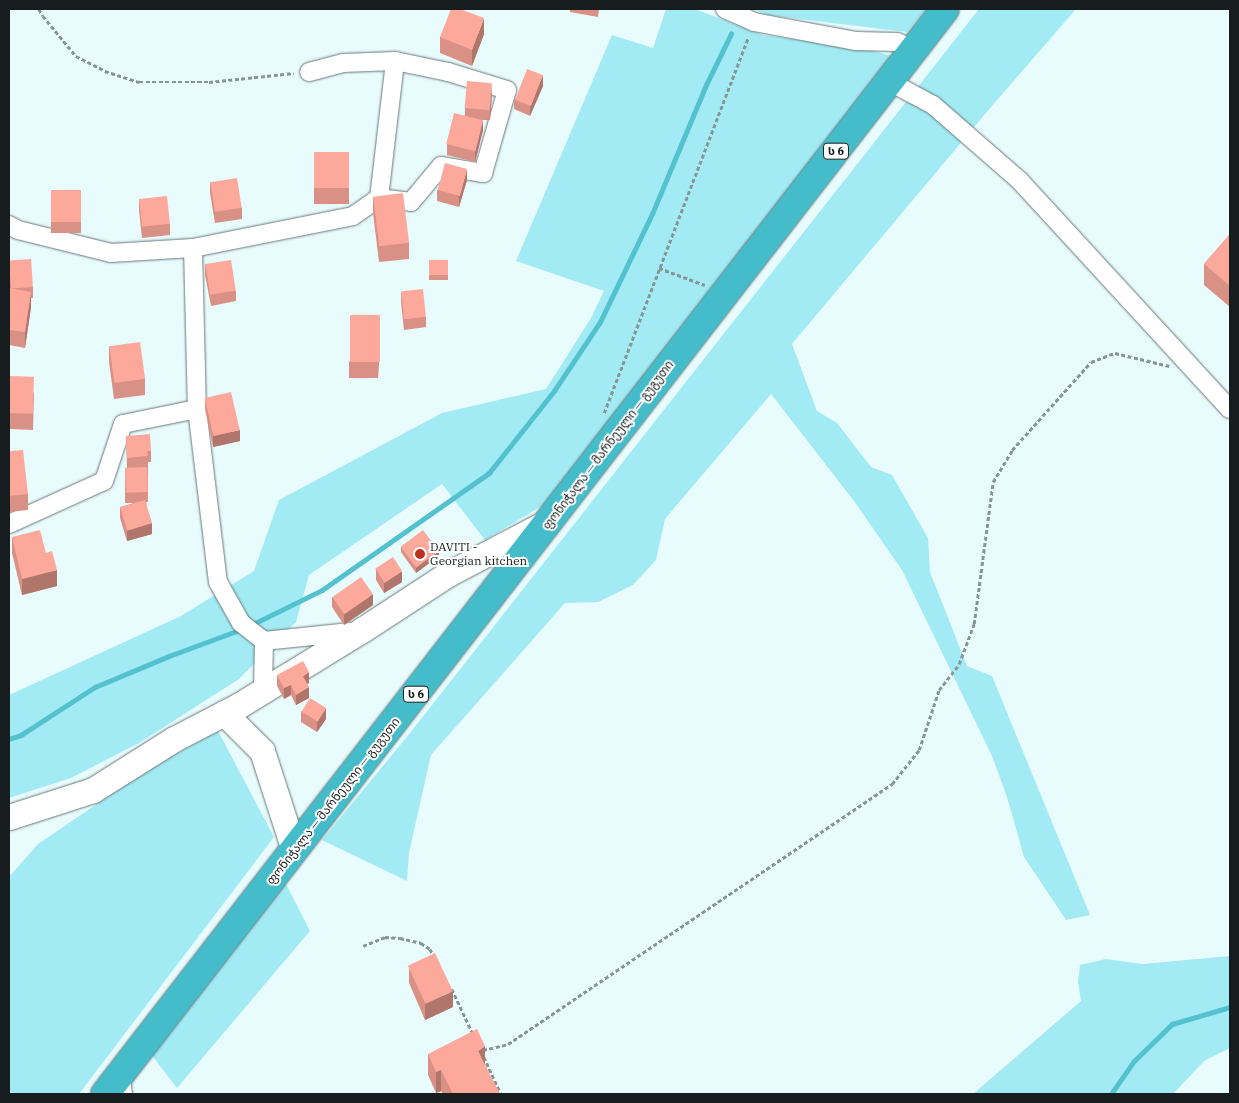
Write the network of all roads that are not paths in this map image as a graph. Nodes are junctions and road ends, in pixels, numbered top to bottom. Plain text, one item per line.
1 (725, 9) edge
2 (945, 9) edge
3 (914, 48) junction
4 (395, 61) junction
5 (308, 72) road end
6 (890, 82) junction
7 (379, 198) junction
8 (9, 225) edge
9 (193, 248) junction
10 (197, 409) junction
11 (1230, 409) edge
12 (552, 520) junction
13 (9, 524) edge
14 (362, 630) junction
15 (264, 642) junction
16 (263, 689) junction
17 (224, 713) junction
18 (9, 817) edge
19 (294, 850) junction
20 (126, 1082) edge
21 (105, 1094) edge

1 - 3 street
2 - 3 highway, ფონიჭალა — მარნეული — გუგუთი / ს 6
3 - 6 highway, ფონიჭალა — მარნეული — გუგუთი / ს 6
4 - 5 street
4 - 7 street
4 - 7 street
6 - 11 street
6 - 12 highway, ფონიჭალა — მარნეული — გუგუთი / ს 6
7 - 9 street
8 - 9 street
9 - 10 street
10 - 13 street
10 - 15 street
12 - 14 street
12 - 19 highway, ფონიჭალა — მარნეული — გუგუთი / ს 6
14 - 15 street
14 - 16 street
15 - 16 street
16 - 17 street
17 - 18 street
17 - 19 street
19 - 20 highway, ფონიჭალა — მარნეული — გუგუთი / ს 6
20 - 21 highway, ფონიჭალა — მარნეული — გუგუთი / ს 6

